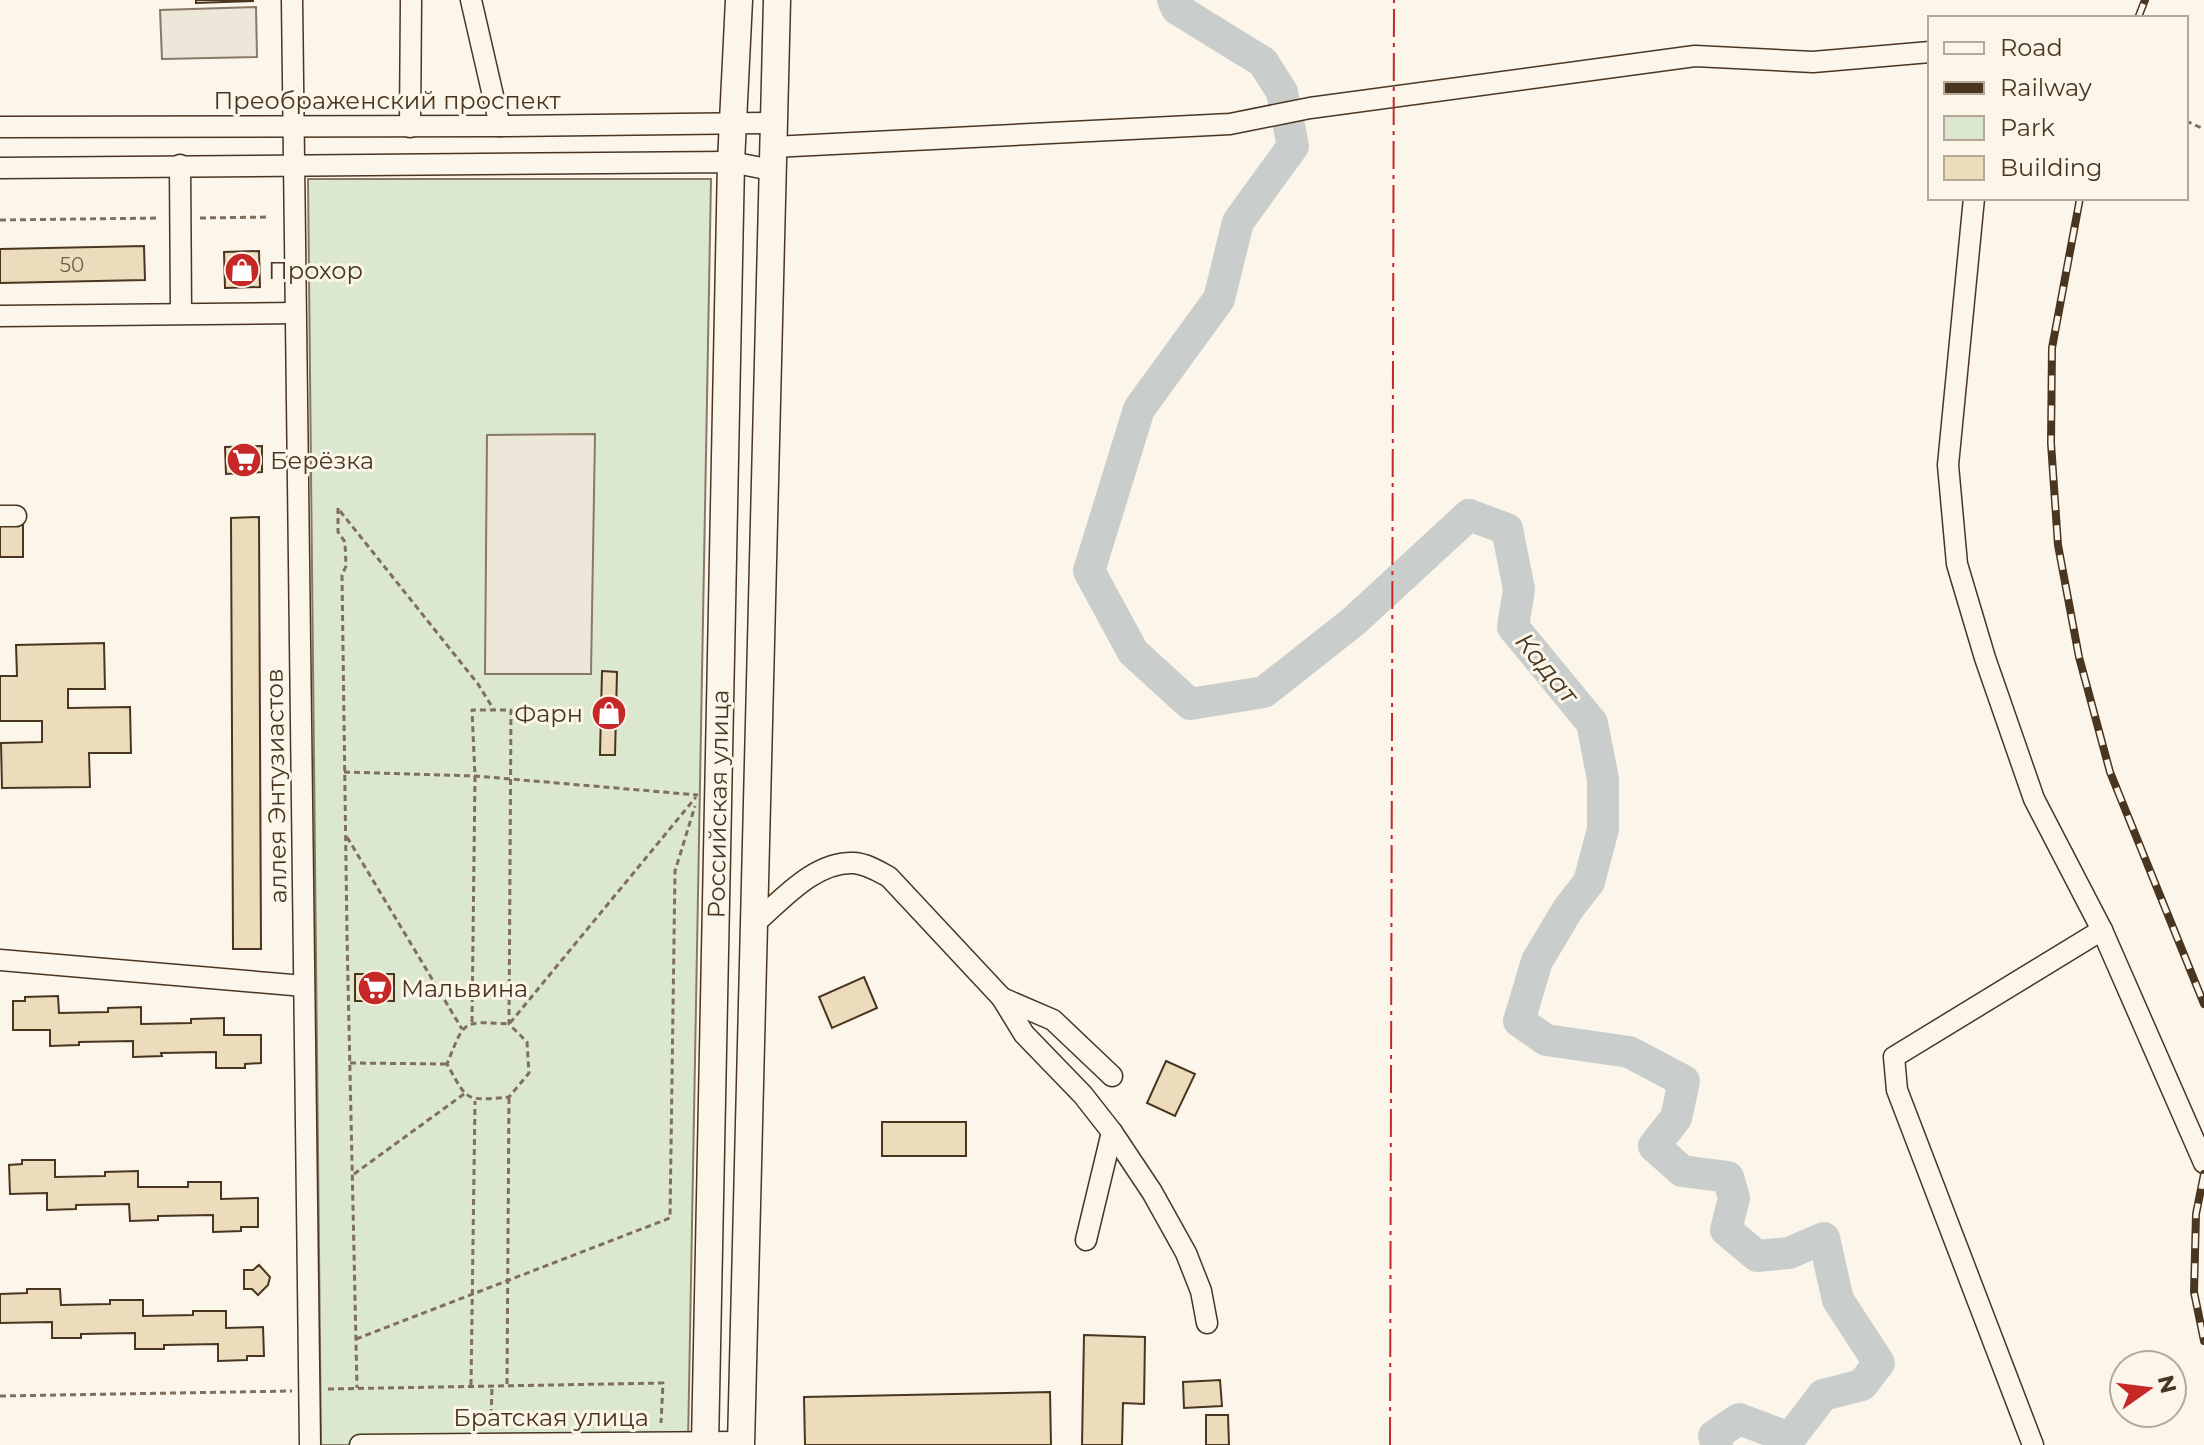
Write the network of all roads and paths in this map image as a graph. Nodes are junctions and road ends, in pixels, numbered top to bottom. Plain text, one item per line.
1 (292, 0) edge
2 (411, 0) edge
3 (471, 0) edge
4 (739, 0) edge
5 (777, 0) edge
6 (1928, 52) edge
7 (732, 123) junction
8 (500, 126) junction
9 (0, 127) edge
10 (294, 127) junction
11 (410, 127) junction
12 (773, 147) junction
13 (731, 162) junction
14 (294, 164) junction
15 (180, 165) junction
16 (0, 168) edge
17 (1974, 200) edge
18 (270, 217) dead end
19 (181, 218) junction
20 (0, 220) edge
21 (181, 313) junction
22 (295, 313) junction
23 (0, 316) edge
24 (494, 710) junction
25 (344, 772) junction
26 (475, 776) junction
27 (512, 780) junction
28 (698, 795) junction
29 (345, 833) junction
30 (754, 924) junction
31 (2102, 930) junction
32 (0, 960) edge
33 (304, 986) junction
34 (1002, 998) junction
35 (472, 1022) junction
36 (509, 1024) junction
37 (462, 1029) junction
38 (350, 1063) junction
39 (447, 1064) junction
40 (1112, 1076) dead end
41 (464, 1094) junction
42 (509, 1097) junction
43 (475, 1100) junction
44 (1112, 1132) junction
45 (2204, 1163) edge
46 (354, 1174) junction
47 (1086, 1240) dead end
48 (508, 1280) junction
49 (473, 1292) junction
50 (1207, 1323) dead end
51 (356, 1339) junction
52 (507, 1384) junction
53 (471, 1385) junction
54 (492, 1385) junction
55 (357, 1388) junction
56 (309, 1390) junction
57 (0, 1396) edge
58 (660, 1442) junction
59 (741, 1443) edge
60 (491, 1444) edge
61 (705, 1444) edge
62 (310, 1445) edge
63 (360, 1445) edge
64 (2033, 1445) edge

1 - 10 street, аллея Энтузиастов
2 - 11 street
3 - 8 street
4 - 7 main road, Российская улица
5 - 12 main road, Российская улица
6 - 12 street
7 - 8 street, Преображенский проспект
7 - 12 street, Преображенский проспект
7 - 13 main road, Российская улица
8 - 11 street, Преображенский проспект
9 - 10 street, Преображенский проспект
10 - 11 street, Преображенский проспект
10 - 14 street, аллея Энтузиастов
12 - 13 street
12 - 30 main road, Российская улица
13 - 14 street
13 - 61 main road, Российская улица
14 - 15 street
14 - 22 street, аллея Энтузиастов
15 - 16 street
15 - 19 street
17 - 31 street
18 - 19 path
19 - 20 path
19 - 21 street
21 - 22 street
21 - 23 street
22 - 33 street, аллея Энтузиастов
24 - 25 path
24 - 26 path
24 - 27 path
25 - 26 path
25 - 29 path
26 - 27 path
26 - 35 path
27 - 28 path
27 - 36 path
28 - 36 path
28 - 48 path
29 - 37 path
29 - 38 path
30 - 34 street
30 - 59 main road, Российская улица
31 - 45 street
31 - 64 street
32 - 33 street
33 - 56 street, аллея Энтузиастов
34 - 40 street
34 - 44 street
35 - 36 path
35 - 37 path
36 - 42 path
37 - 39 path
38 - 39 path
38 - 46 path
39 - 41 path
41 - 43 path
41 - 46 path
42 - 43 path
42 - 48 path
43 - 49 path
44 - 47 street
44 - 50 street
46 - 51 path
48 - 49 path
48 - 52 path
49 - 51 path
49 - 53 path
51 - 55 path
52 - 54 path
52 - 58 path
53 - 54 path
53 - 55 path
54 - 60 path
55 - 56 path
56 - 57 path
56 - 62 street, аллея Энтузиастов
58 - 60 street, Братская улица
58 - 61 street, Братская улица
59 - 61 street, Братская улица
60 - 63 street, Братская улица

